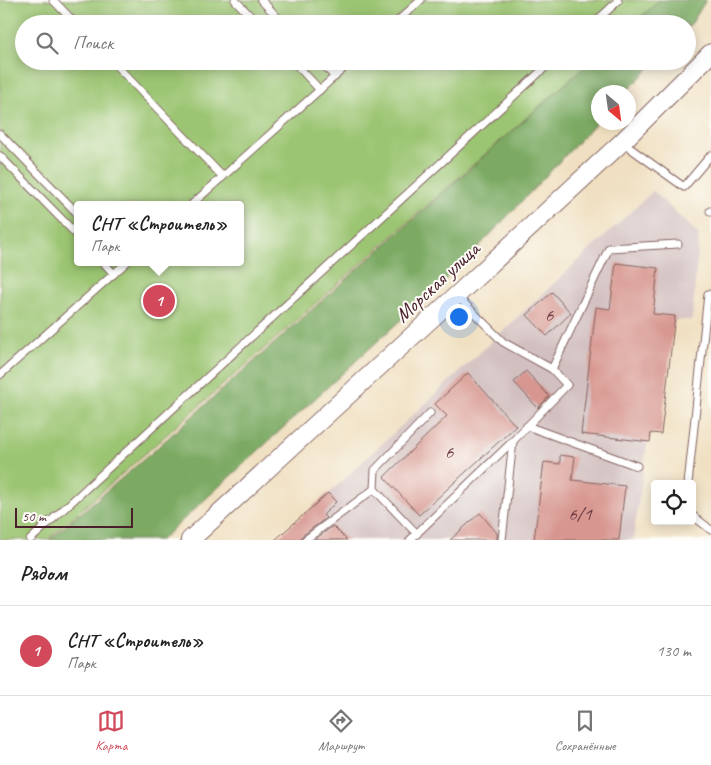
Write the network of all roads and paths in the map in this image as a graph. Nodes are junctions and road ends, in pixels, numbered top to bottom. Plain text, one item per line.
1 (53, 0) edge
2 (235, 0) edge
3 (262, 0) edge
4 (421, 0) edge
5 (617, 0) edge
6 (67, 15) edge
7 (249, 15) edge
8 (276, 15) edge
9 (404, 15) edge
10 (603, 15) edge
11 (711, 53) edge
12 (696, 68) edge
13 (121, 70) edge
14 (301, 70) edge
15 (328, 70) edge
16 (342, 70) edge
17 (542, 70) edge
18 (694, 70) edge
19 (335, 77) junction
20 (320, 90) junction
21 (0, 134) edge
22 (622, 142) junction
23 (711, 155) edge
24 (0, 156) edge
25 (223, 177) junction
26 (196, 201) edge
27 (74, 210) edge
28 (74, 232) edge
29 (678, 244) dead end
30 (107, 266) edge
31 (122, 266) edge
32 (114, 274) junction
33 (708, 294) dead end
34 (457, 295) junction
35 (552, 369) junction
36 (0, 374) edge
37 (430, 413) dead end
38 (527, 426) junction
39 (513, 441) junction
40 (637, 466) dead end
41 (688, 480) edge
42 (374, 489) junction
43 (696, 518) edge
44 (711, 530) edge
45 (417, 534) junction
46 (30, 540) edge
47 (190, 540) edge
48 (305, 540) edge
49 (410, 540) edge
50 (502, 540) edge

1 - 6 lane
2 - 7 lane
3 - 8 lane
4 - 9 lane
5 - 10 lane
11 - 12 street, Морская улица
13 - 25 lane
14 - 20 lane
15 - 19 lane
16 - 19 lane
17 - 46 lane
18 - 22 street, Морская улица
19 - 20 lane
20 - 25 lane
21 - 27 lane
22 - 23 lane
22 - 34 street, Морская улица
24 - 28 lane
25 - 26 lane
29 - 35 lane
30 - 32 lane
31 - 32 lane
32 - 36 lane
33 - 41 lane
34 - 35 lane
34 - 47 street, Морская улица
35 - 38 lane
37 - 42 lane
38 - 39 lane
38 - 40 lane
39 - 45 lane
39 - 50 lane
42 - 45 lane
42 - 48 lane
43 - 44 lane
45 - 49 lane

